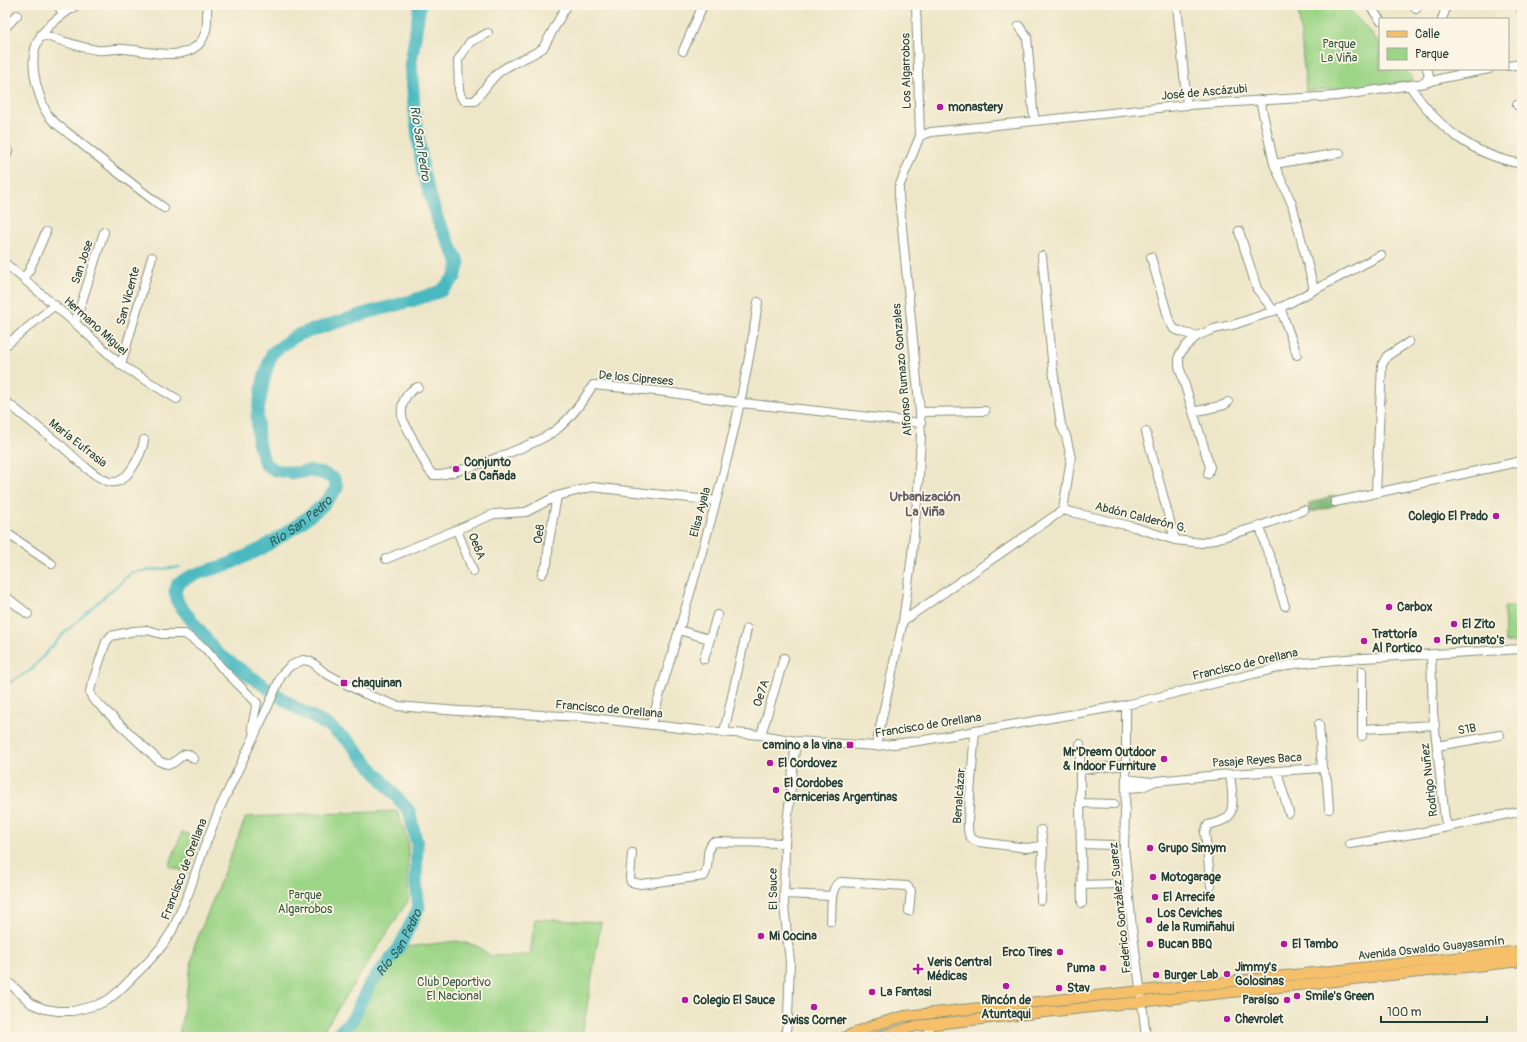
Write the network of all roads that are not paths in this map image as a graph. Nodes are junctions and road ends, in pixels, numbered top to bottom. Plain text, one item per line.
1 (58, 5) edge
2 (77, 5) edge
3 (207, 5) edge
4 (567, 5) edge
5 (702, 5) edge
6 (916, 5) edge
7 (1177, 5) edge
8 (1369, 5) edge
9 (1447, 5) edge
10 (1521, 5) edge
11 (1522, 12) edge
12 (63, 14) junction
13 (17, 15) dead end
14 (1442, 18) edge
15 (1379, 19) edge
16 (1019, 26) dead end
17 (5, 28) edge
18 (488, 33) dead end
19 (41, 34) junction
20 (683, 51) dead end
21 (1522, 64) edge
22 (1509, 66) edge
23 (1427, 70) edge
24 (1484, 70) edge
25 (1425, 83) junction
26 (1410, 86) junction
27 (1260, 100) junction
28 (1187, 105) junction
29 (1035, 121) junction
30 (920, 136) junction
31 (8, 151) dead end
32 (1340, 153) dead end
33 (5, 160) edge
34 (1274, 164) junction
35 (1522, 164) edge
36 (164, 208) dead end
37 (1239, 230) dead end
38 (46, 232) dead end
39 (104, 232) dead end
40 (1381, 255) dead end
41 (1042, 256) dead end
42 (152, 257) dead end
43 (1151, 257) dead end
44 (5, 263) edge
45 (23, 278) junction
46 (1314, 289) junction
47 (758, 302) dead end
48 (55, 306) junction
49 (1277, 309) junction
50 (75, 322) junction
51 (1197, 336) junction
52 (1408, 342) dead end
53 (5, 346) edge
54 (1297, 355) dead end
55 (121, 365) junction
56 (418, 387) dead end
57 (177, 399) dead end
58 (5, 401) edge
59 (1228, 402) dead end
60 (741, 403) junction
61 (985, 411) dead end
62 (920, 412) junction
63 (1192, 412) junction
64 (921, 423) junction
65 (1146, 432) dead end
66 (144, 440) dead end
67 (1522, 461) edge
68 (1208, 474) dead end
69 (1376, 492) junction
70 (557, 496) junction
71 (716, 501) junction
72 (1335, 502) dead end
73 (1063, 510) junction
74 (1304, 510) dead end
75 (1260, 526) junction
76 (457, 530) junction
77 (5, 532) edge
78 (1175, 540) junction
79 (386, 560) dead end
80 (52, 564) dead end
81 (473, 571) dead end
82 (542, 574) dead end
83 (5, 596) edge
84 (1285, 606) dead end
85 (28, 614) dead end
86 (717, 615) dead end
87 (903, 621) junction
88 (747, 629) dead end
89 (679, 630) junction
90 (709, 638) junction
91 (1522, 649) edge
92 (1431, 654) junction
93 (784, 658) dead end
94 (704, 659) dead end
95 (1362, 671) dead end
96 (1126, 705) junction
97 (651, 724) junction
98 (1318, 724) dead end
99 (1435, 725) junction
100 (975, 730) junction
101 (724, 732) junction
102 (254, 734) junction
103 (761, 735) junction
104 (1500, 735) dead end
105 (796, 742) junction
106 (1080, 744) dead end
107 (876, 746) junction
108 (1437, 746) junction
109 (194, 760) dead end
110 (1125, 765) junction
111 (1322, 768) junction
112 (1080, 770) junction
113 (1277, 771) junction
114 (1230, 774) junction
115 (1126, 779) junction
116 (1151, 782) junction
117 (1126, 788) junction
118 (1080, 803) junction
119 (1114, 804) dead end
120 (1329, 809) dead end
121 (1522, 811) edge
122 (1289, 813) dead end
123 (1448, 827) junction
124 (1041, 830) dead end
125 (785, 843) junction
126 (1081, 844) junction
127 (1350, 844) dead end
128 (1114, 845) dead end
129 (1042, 846) junction
130 (632, 853) dead end
131 (1116, 884) dead end
132 (1081, 885) junction
133 (1211, 886) dead end
134 (784, 894) junction
135 (832, 896) junction
136 (1041, 900) dead end
137 (1082, 904) dead end
138 (909, 911) dead end
139 (831, 921) dead end
140 (1522, 951) edge
141 (1522, 961) edge
142 (5, 979) edge
143 (1141, 991) junction
144 (1142, 1002) junction
145 (928, 1025) junction
146 (785, 1037) edge
147 (845, 1037) edge
148 (878, 1037) edge
149 (930, 1037) edge
150 (1146, 1037) edge

1 - 12 street
2 - 12 street
3 - 19 street
4 - 18 street
5 - 20 street
6 - 30 street, Los Algarrobos
7 - 28 street
8 - 15 street
9 - 14 street
10 - 11 street
12 - 19 street
13 - 17 street
16 - 29 street
19 - 36 street
21 - 22 street
23 - 25 street
24 - 25 street, José de Ascázubi
25 - 26 street, José de Ascázubi
26 - 27 street, José de Ascázubi
26 - 35 street
27 - 28 street, José de Ascázubi
27 - 34 street
28 - 29 street, José de Ascázubi
29 - 30 street, José de Ascázubi
30 - 62 street, Alfonso Rumazo Gonzales
31 - 33 street
32 - 34 street
34 - 46 street
37 - 49 street
38 - 45 street
39 - 50 street, San Jose
40 - 46 street
41 - 73 street
42 - 55 street, San Vicente
43 - 51 street
44 - 45 street, Hermano Miguel
45 - 48 street, Hermano Miguel
46 - 49 street
47 - 60 street, Elisa Ayala
48 - 50 street, Hermano Miguel
48 - 53 street
49 - 51 street
49 - 54 street
50 - 55 street, Hermano Miguel
51 - 63 street
52 - 69 street
55 - 57 street, Hermano Miguel
56 - 60 street, De los Cipreses
58 - 66 street, María Eufrasia
59 - 63 street
60 - 64 street, De los Cipreses
60 - 71 street, Elisa Ayala
61 - 62 street
62 - 64 street, Alfonso Rumazo Gonzales
63 - 68 street
64 - 87 street, Alfonso Rumazo Gonzales
65 - 78 street
67 - 69 street
69 - 72 street
70 - 71 street
70 - 76 street
70 - 82 street, Oe8
71 - 89 street, Elisa Ayala
73 - 78 street, Abdón Calderón G.
73 - 87 street
74 - 75 street, Abdón Calderón G.
75 - 78 street, Abdón Calderón G.
75 - 84 street
76 - 79 street
76 - 81 street, Oe8A
77 - 80 street
83 - 85 street
86 - 90 street
87 - 107 street, Alfonso Rumazo Gonzales
88 - 101 street
89 - 90 street
89 - 97 street, Elisa Ayala
90 - 94 street
91 - 92 street, Francisco de Orellana
92 - 96 street, Francisco de Orellana
92 - 99 street, Rodrigo Nuñez
93 - 103 street, Oe7A
95 - 99 street
96 - 100 street, Francisco de Orellana
96 - 110 street, Federico González Suarez
97 - 101 street, Francisco de Orellana
97 - 102 street, Francisco de Orellana
98 - 111 street
99 - 108 street, Rodrigo Nuñez
100 - 107 street, Francisco de Orellana
100 - 129 street, Benalcázar
101 - 103 street, Francisco de Orellana
102 - 109 street
102 - 142 street, Francisco de Orellana
103 - 105 street, Francisco de Orellana
104 - 108 street, S1B
105 - 107 street, Francisco de Orellana
105 - 125 street, El Sauce
106 - 112 street
108 - 123 street, Rodrigo Nuñez
110 - 112 street
110 - 115 street, Federico González Suarez
111 - 113 street, Pasaje Reyes Baca
111 - 120 street
112 - 118 street
113 - 114 street, Pasaje Reyes Baca
113 - 122 street
114 - 116 street, Pasaje Reyes Baca
114 - 133 street
115 - 116 street, Pasaje Reyes Baca
115 - 117 street, Federico González Suarez
116 - 117 street, Pasaje Reyes Baca
117 - 143 street, Federico González Suarez
118 - 119 street
118 - 126 street
121 - 123 street, Rodrigo Nuñez
123 - 127 street
124 - 129 street
125 - 130 street
125 - 134 street, El Sauce
126 - 128 street
126 - 132 street
129 - 136 street
131 - 132 street
132 - 137 street
134 - 135 street
134 - 146 street, El Sauce
135 - 138 street
135 - 139 street
140 - 143 main road, Avenida Oswaldo Guayasamín
141 - 144 main road, Avenida Oswaldo Guayasamín
143 - 144 street, Federico González Suarez
143 - 147 main road, Avenida Oswaldo Guayasamín
144 - 145 main road, Avenida Oswaldo Guayasamín
144 - 150 street, Federico González Suarez
145 - 148 main road, Avenida Oswaldo Guayasamín
145 - 149 street

